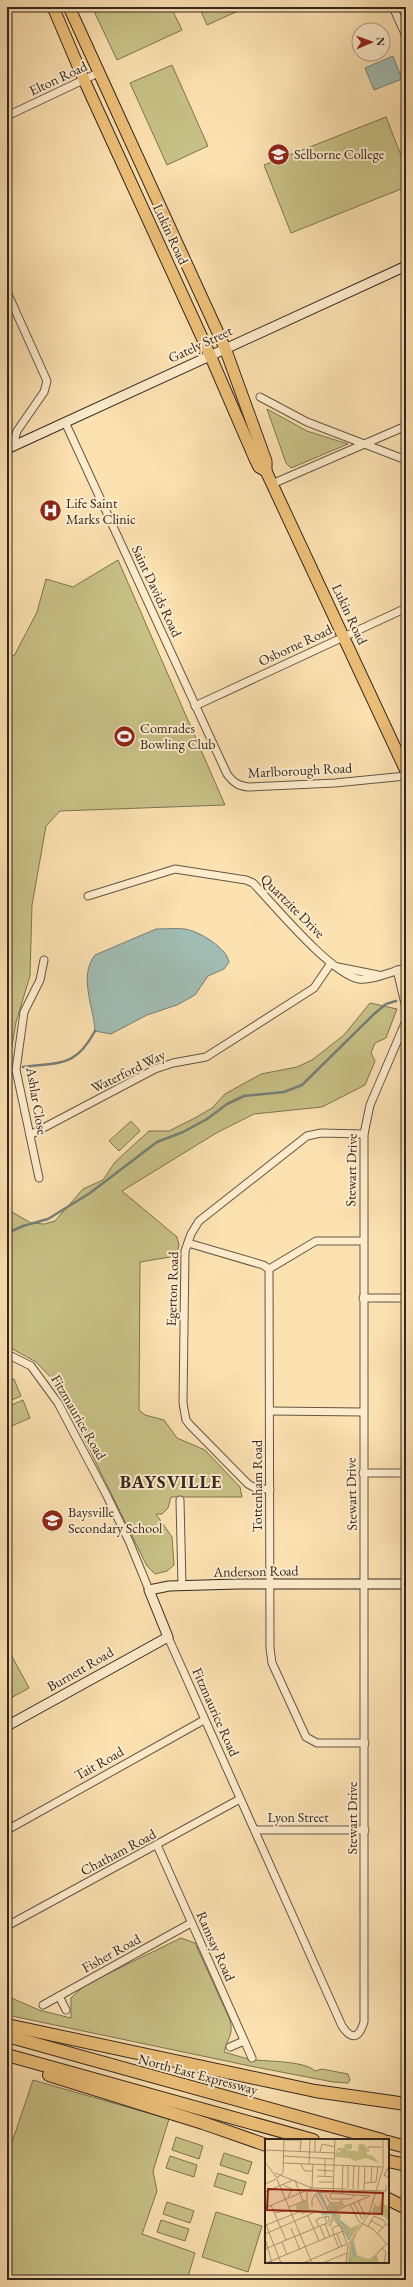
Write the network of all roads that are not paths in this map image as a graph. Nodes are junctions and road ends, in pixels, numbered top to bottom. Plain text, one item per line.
1 (53, 7) edge
2 (68, 7) edge
3 (392, 7) edge
4 (406, 36) edge
5 (98, 73) junction
6 (84, 80) junction
7 (7, 116) edge
8 (406, 266) edge
9 (7, 292) edge
10 (225, 348) junction
11 (210, 355) junction
12 (260, 396) dead end
13 (65, 422) junction
14 (406, 426) edge
15 (367, 444) junction
16 (10, 448) edge
17 (406, 460) edge
18 (266, 471) junction
19 (272, 484) junction
20 (406, 608) edge
21 (344, 636) junction
22 (196, 706) junction
23 (406, 771) edge
24 (406, 776) edge
25 (88, 896) dead end
26 (44, 960) dead end
27 (333, 964) junction
28 (406, 968) edge
29 (397, 970) junction
30 (406, 1008) edge
31 (406, 1021) edge
32 (364, 1134) junction
33 (30, 1135) junction
34 (39, 1178) dead end
35 (363, 1241) junction
36 (188, 1243) junction
37 (269, 1270) junction
38 (363, 1298) junction
39 (406, 1298) edge
40 (7, 1354) edge
41 (270, 1411) junction
42 (363, 1412) junction
43 (364, 1473) junction
44 (406, 1473) edge
45 (270, 1489) junction
46 (180, 1500) dead end
47 (271, 1584) junction
48 (365, 1584) junction
49 (406, 1584) edge
50 (182, 1586) junction
51 (149, 1590) junction
52 (168, 1637) junction
53 (204, 1720) junction
54 (7, 1726) edge
55 (365, 1742) junction
56 (240, 1799) junction
57 (7, 1830) edge
58 (255, 1830) junction
59 (365, 1830) junction
60 (157, 1846) junction
61 (191, 1923) junction
62 (7, 1926) edge
63 (364, 1975) joint
64 (59, 1996) junction
65 (43, 2005) dead end
66 (66, 2010) dead end
67 (7, 2025) edge
68 (7, 2036) edge
69 (244, 2041) junction
70 (230, 2047) dead end
71 (7, 2056) edge
72 (252, 2058) dead end
73 (36, 2064) junction
74 (406, 2104) edge
75 (309, 2139) edge
76 (378, 2139) edge
77 (389, 2142) edge
78 (265, 2145) edge
79 (406, 2147) edge
80 (389, 2161) edge
81 (406, 2166) edge
82 (389, 2200) edge
83 (406, 2208) edge

1 - 6 main road, Lukin Road
2 - 5 main road, Lukin Road
3 - 4 street
5 - 6 street, Elton Road
5 - 10 main road, Lukin Road
6 - 7 street, Elton Road
6 - 11 main road, Lukin Road
8 - 10 street, Gately Street
9 - 16 street
10 - 11 street, Gately Street
10 - 18 main road, Lukin Road
11 - 13 street, Gately Street
11 - 18 main road, Lukin Road
12 - 15 street
13 - 16 street, Gately Street
13 - 22 street, Saint Davids Road
14 - 15 street
15 - 17 street
15 - 19 street
18 - 19 main road, Lukin Road
19 - 21 main road, Lukin Road
20 - 21 street, Osborne Road
21 - 22 street, Osborne Road
21 - 23 main road, Lukin Road
22 - 24 street, Marlborough Road
25 - 27 street, Quartzite Drive
26 - 33 street, Ashlar Close
27 - 29 street, Quartzite Drive
27 - 33 street, Waterford Way
28 - 29 street, Quartzite Drive
29 - 30 street
31 - 32 street, Stewart Drive
32 - 35 street, Stewart Drive
32 - 36 street, Egerton Road
33 - 34 street, Ashlar Close
35 - 37 street
35 - 38 street, Stewart Drive
36 - 37 street
36 - 45 street, Egerton Road
37 - 41 street, Tottenham Road
38 - 39 street
38 - 42 street, Stewart Drive
40 - 51 street, Fitzmaurice Road
41 - 42 street
41 - 45 street, Tottenham Road
42 - 43 street, Stewart Drive
43 - 44 street
43 - 48 street, Stewart Drive
45 - 47 street, Tottenham Road
46 - 50 street
47 - 48 street, Anderson Road
47 - 50 street, Anderson Road
47 - 55 street, Tottenham Road
48 - 49 street, Anderson Road
48 - 55 street, Stewart Drive
50 - 51 street, Anderson Road
51 - 52 street, Fitzmaurice Road
52 - 53 street, Fitzmaurice Road
52 - 54 street, Burnett Road
53 - 56 street, Fitzmaurice Road
53 - 57 street, Tait Road
55 - 59 street, Stewart Drive
56 - 58 street, Fitzmaurice Road
56 - 60 street, Chatham Road
58 - 59 street, Lyon Street
58 - 63 street, Fitzmaurice Road
59 - 63 street, Stewart Drive
60 - 61 street, Ramsay Road
60 - 62 street, Chatham Road
61 - 64 street, Fisher Road
61 - 69 street, Ramsay Road
64 - 65 street, Fisher Road
64 - 66 street
67 - 74 highway
68 - 76 highway, North East Expressway
69 - 70 street
69 - 72 street, Ramsay Road
71 - 73 highway
73 - 75 highway
73 - 78 highway
77 - 79 highway
80 - 81 highway
82 - 83 highway

